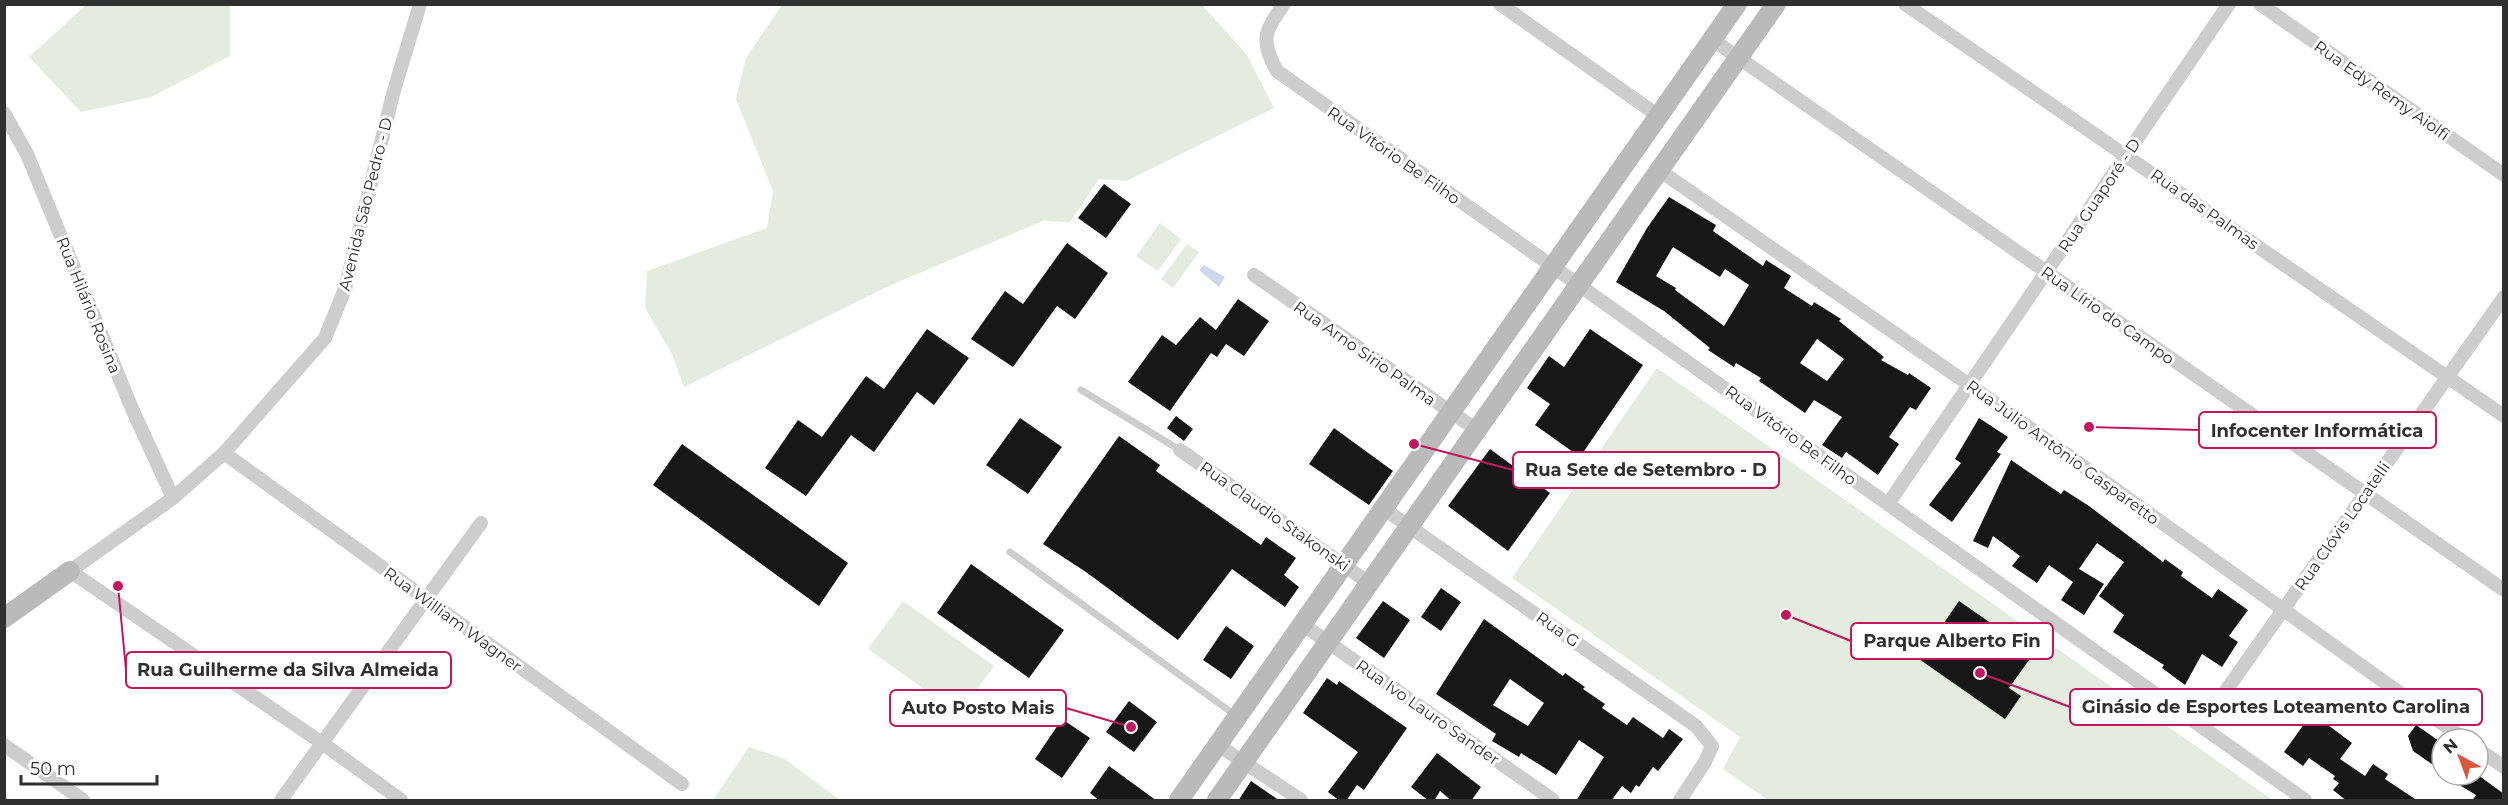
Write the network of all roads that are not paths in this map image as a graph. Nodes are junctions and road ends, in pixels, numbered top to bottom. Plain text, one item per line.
1 (420, 4) edge
2 (1284, 4) edge
3 (1500, 4) edge
4 (1737, 4) edge
5 (1776, 4) edge
6 (1905, 4) edge
7 (2229, 4) edge
8 (2260, 4) edge
9 (1713, 40) junction
10 (1739, 58) junction
11 (4, 113) edge
12 (1660, 117) junction
13 (2127, 155) junction
14 (1659, 170) junction
15 (2504, 174) edge
16 (1553, 267) junction
17 (2046, 272) junction
18 (1254, 274) dead end
19 (1581, 285) junction
20 (2504, 297) edge
21 (1482, 368) junction
22 (2447, 377) junction
23 (1510, 384) junction
24 (1971, 386) junction
25 (1082, 390) dead end
26 (1450, 412) junction
27 (2504, 416) edge
28 (1477, 430) junction
29 (1180, 450) joint
30 (224, 453) junction
31 (2365, 494) junction
32 (173, 498) junction
33 (1888, 504) junction
34 (1384, 509) junction
35 (481, 523) dead end
36 (1410, 526) junction
37 (1010, 552) dead end
38 (1344, 564) junction
39 (69, 571) junction
40 (1369, 583) junction
41 (2504, 590) edge
42 (426, 599) junction
43 (2282, 610) junction
44 (6, 614) edge
45 (1302, 624) junction
46 (1329, 643) junction
47 (1237, 717) junction
48 (2201, 726) junction
49 (2447, 727) edge
50 (322, 743) junction
51 (4, 745) edge
52 (1218, 745) junction
53 (2490, 757) edge
54 (1244, 762) junction
55 (2504, 767) edge
56 (682, 784) dead end
57 (83, 801) edge
58 (281, 801) edge
59 (401, 801) edge
60 (1179, 801) edge
61 (1217, 801) edge
62 (1301, 801) edge
63 (1553, 801) edge
64 (1680, 801) edge
65 (2305, 801) edge

1 - 30 street, Avenida São Pedro - D
2 - 16 street, Rua Vitório Be Filho
3 - 12 street
4 - 9 street
5 - 10 street
6 - 13 street, Rua das Palmas
7 - 13 street, Rua Guaporé - D
8 - 15 street, Rua Edy Remy Aiolfi
9 - 10 street, Rua Lírio do Campo
9 - 12 street
10 - 14 street
10 - 17 street, Rua Lírio do Campo
11 - 32 street, Rua Hilário Rosina
12 - 16 street
13 - 17 street, Rua Guaporé - D
13 - 22 street, Rua das Palmas
14 - 19 street
14 - 24 street, Rua Júlio Antônio Gasparetto
16 - 19 street, Rua Vitório Be Filho
16 - 21 street
17 - 24 street, Rua Guaporé - D
17 - 31 street, Rua Lírio do Campo
18 - 26 street, Rua Arno Sirio Palma
19 - 23 street
19 - 33 street, Rua Vitório Be Filho
20 - 22 street, Rua Clóvis Locatelli
21 - 23 street
21 - 26 street
22 - 27 street, Rua das Palmas
22 - 31 street, Rua Clóvis Locatelli
23 - 28 street
24 - 33 street, Rua Guaporé - D
24 - 43 street, Rua Júlio Antônio Gasparetto
25 - 29 lane
26 - 28 street, Rua Arno Sirio Palma
26 - 34 street
28 - 36 street
29 - 38 street, Rua Claudio Stakonski
30 - 32 street, Avenida São Pedro - D
30 - 42 street, Rua William Wagner
31 - 41 street, Rua Lírio do Campo
31 - 43 street, Rua Clóvis Locatelli
32 - 39 street, Avenida São Pedro - D
33 - 48 street, Rua Vitório Be Filho
34 - 36 street, Rua G
34 - 38 street
35 - 42 street
36 - 40 street
36 - 64 street, Rua G
37 - 47 lane
38 - 40 street, Rua Claudio Stakonski
38 - 45 street
39 - 44 street, Avenida São Pedro - D
39 - 50 street
40 - 46 street
42 - 50 street
42 - 56 street, Rua William Wagner
43 - 48 street, Rua Clóvis Locatelli
43 - 49 street, Rua Júlio Antônio Gasparetto
45 - 46 street, Rua Ivo Lauro Sander
45 - 47 street
46 - 54 street
46 - 63 street, Rua Ivo Lauro Sander
47 - 52 street
48 - 65 street, Rua Vitório Be Filho
50 - 58 street
50 - 59 street
51 - 57 street
52 - 54 street
52 - 60 street
53 - 55 street
54 - 61 street
54 - 62 street

